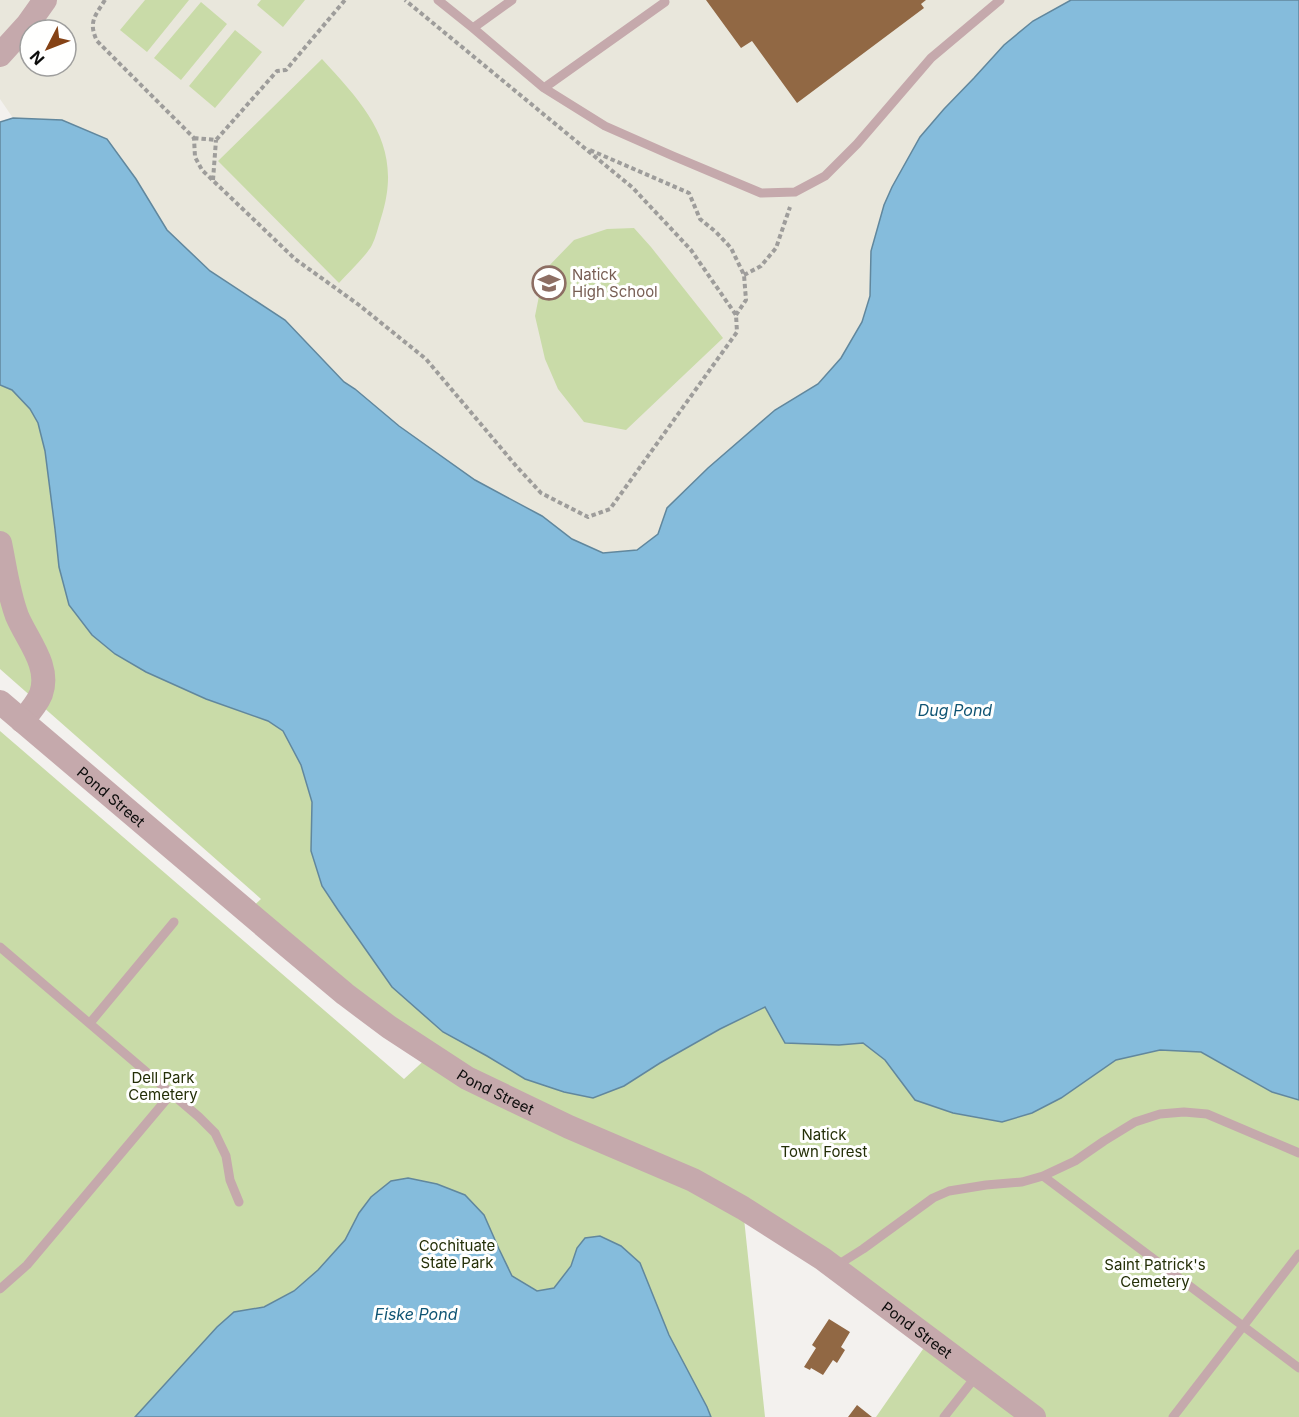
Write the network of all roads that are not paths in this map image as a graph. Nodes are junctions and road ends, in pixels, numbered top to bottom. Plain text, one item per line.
1 (45, 0) edge
2 (438, 0) edge
3 (512, 0) edge
4 (1000, 0) edge
5 (665, 2) dead end
6 (473, 28) junction
7 (0, 55) edge
8 (544, 88) junction
9 (0, 543) edge
10 (8, 713) edge
11 (174, 922) dead end
12 (0, 946) edge
13 (90, 1023) junction
14 (171, 1094) junction
15 (1299, 1152) edge
16 (1043, 1176) junction
17 (239, 1203) dead end
18 (1299, 1254) edge
19 (834, 1267) junction
20 (0, 1289) edge
21 (1244, 1325) junction
22 (1299, 1368) edge
23 (977, 1375) junction
24 (944, 1417) edge
25 (1034, 1417) edge
26 (1173, 1417) edge

1 - 7 street
2 - 6 lane
3 - 6 lane
4 - 8 lane
5 - 8 lane
6 - 8 lane
9 - 10 street
10 - 19 street, Pond Street
11 - 13 lane
12 - 13 lane
13 - 14 lane
14 - 17 lane
14 - 20 lane
15 - 16 lane
16 - 19 lane
16 - 21 lane
18 - 21 lane
19 - 23 street, Pond Street
21 - 22 lane
21 - 26 lane
23 - 24 lane
23 - 25 street, Pond Street

